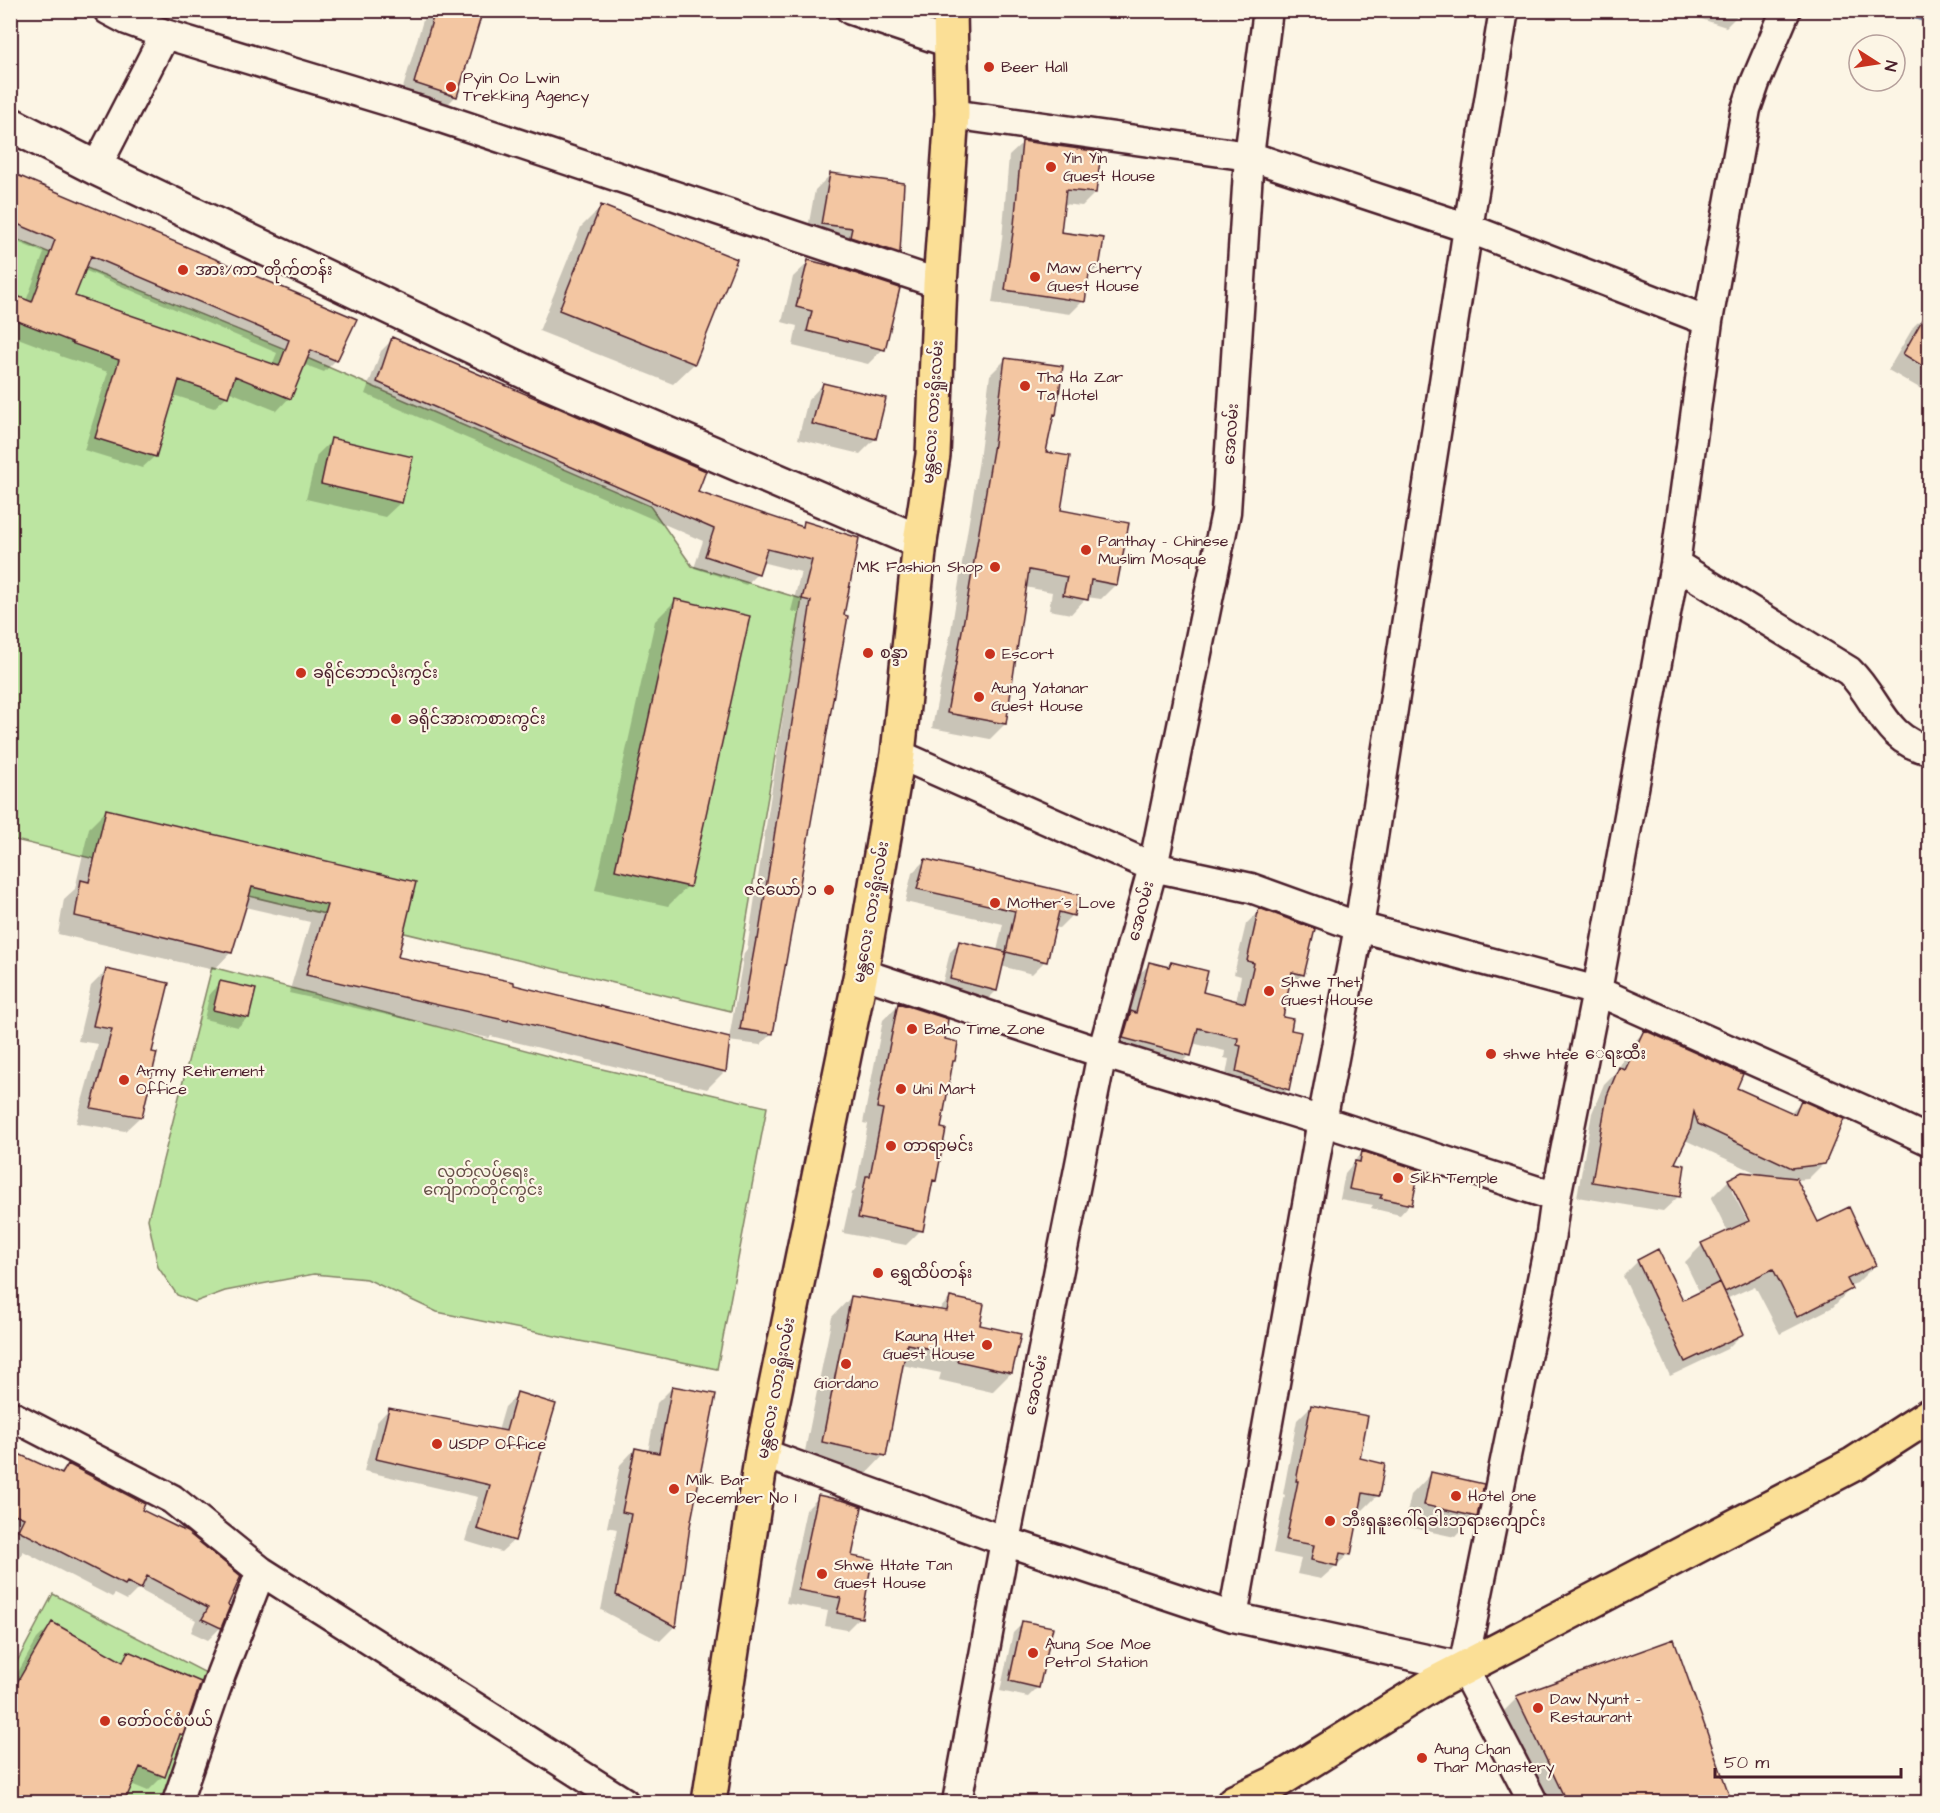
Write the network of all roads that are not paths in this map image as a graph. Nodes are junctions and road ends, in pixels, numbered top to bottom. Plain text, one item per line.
1 (108, 10) edge
2 (851, 10) edge
3 (950, 10) edge
4 (1268, 10) edge
5 (1503, 10) edge
6 (1786, 10) edge
7 (165, 34) junction
8 (950, 43) junction
9 (952, 114) junction
10 (10, 124) edge
11 (1249, 156) junction
12 (96, 168) junction
13 (1468, 228) junction
14 (940, 284) junction
15 (1708, 321) junction
16 (920, 542) junction
17 (1675, 564) junction
18 (1929, 750) edge
19 (898, 754) junction
20 (1153, 867) junction
21 (1359, 927) junction
22 (861, 973) junction
23 (1597, 990) junction
24 (1102, 1053) junction
25 (1322, 1121) junction
26 (1929, 1141) edge
27 (1556, 1197) junction
28 (1929, 1415) edge
29 (10, 1416) edge
30 (762, 1453) junction
31 (1005, 1541) junction
32 (261, 1571) junction
33 (1233, 1617) junction
34 (1463, 1667) junction
35 (177, 1803) edge
36 (624, 1803) edge
37 (710, 1803) edge
38 (957, 1803) edge
39 (1234, 1803) edge
40 (1533, 1803) edge

1 - 7 street
2 - 8 street
3 - 8 main road, မန္တလေး လားရှိုးလမ်း
4 - 11 street, အေလမ်း
5 - 13 street
6 - 15 street
7 - 12 street
7 - 14 street
8 - 9 main road, မန္တလေး လားရှိုးလမ်း
9 - 11 street
9 - 14 main road, မန္တလေး လားရှိုးလမ်း
10 - 12 street
11 - 13 street
11 - 20 street, အေလမ်း
12 - 16 street
13 - 15 street
13 - 21 street
14 - 16 main road, မန္တလေး လားရှိုးလမ်း
15 - 17 street
16 - 19 main road, မန္တလေး လားရှိုးလမ်း
17 - 18 street
17 - 23 street
19 - 20 street
19 - 22 main road, မန္တလေး လားရှိုးလမ်း
20 - 21 street
20 - 24 street, အေလမ်း
21 - 23 street
21 - 25 street
22 - 24 street
22 - 30 main road, မန္တလေး လားရှိုးလမ်း
23 - 26 street
23 - 27 street
24 - 25 street
24 - 31 street, အေလမ်း
25 - 27 street
25 - 33 street
27 - 34 street
28 - 34 main road
29 - 32 street
30 - 31 street
30 - 37 main road, မန္တလေး လားရှိုးလမ်း
31 - 33 street
31 - 38 street, အေလမ်း
32 - 35 street
32 - 36 street
33 - 34 street
34 - 39 main road
34 - 40 street

